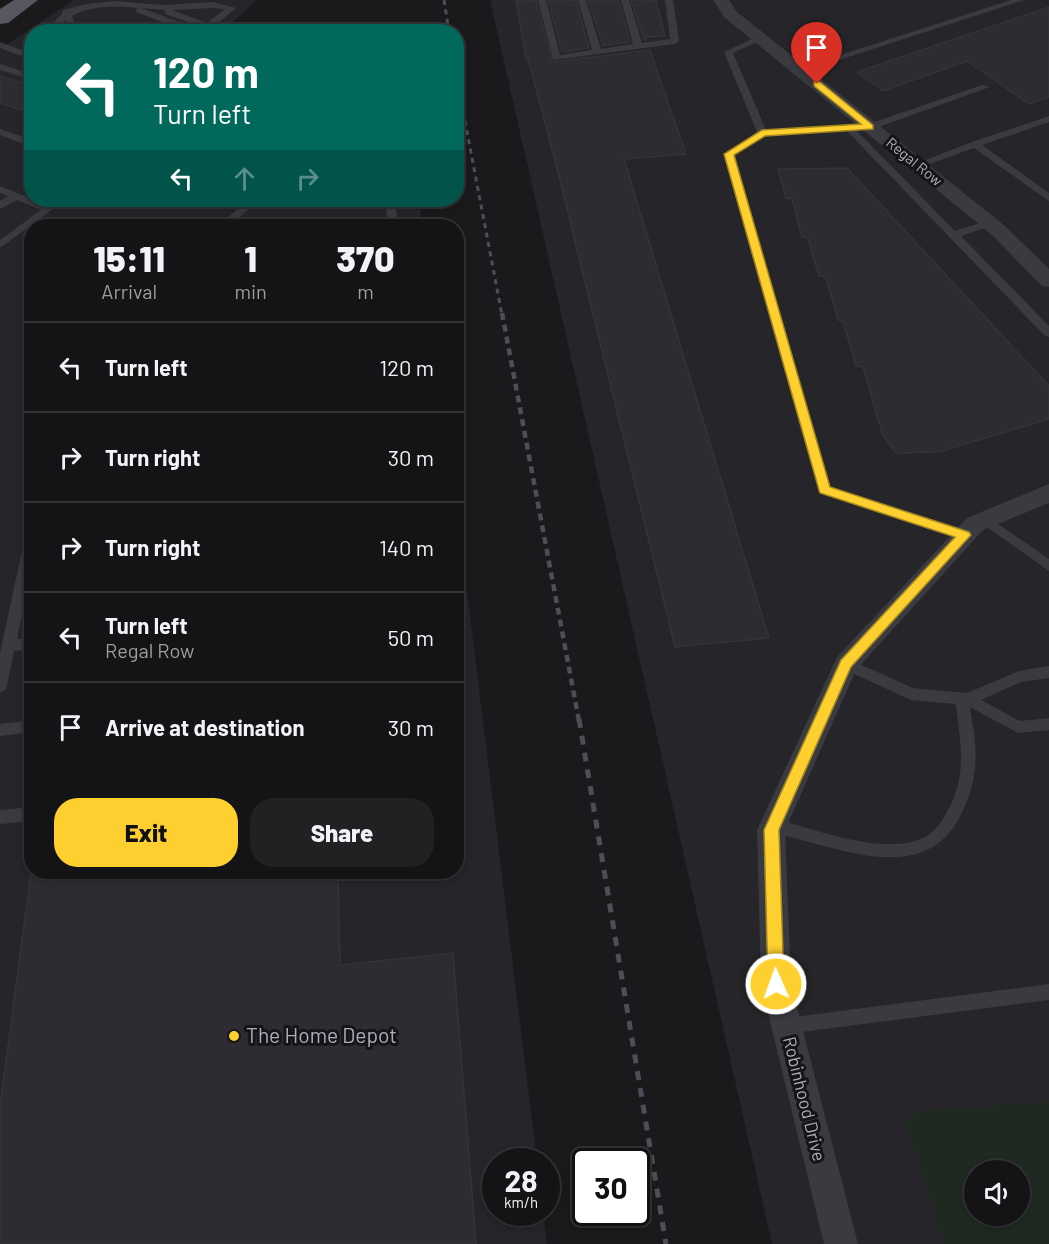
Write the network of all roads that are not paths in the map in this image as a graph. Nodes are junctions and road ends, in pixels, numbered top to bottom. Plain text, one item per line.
1 (28, 0) edge
2 (110, 0) edge
3 (542, 0) edge
4 (582, 0) edge
5 (625, 0) edge
6 (669, 0) edge
7 (721, 0) edge
8 (1020, 0) edge
9 (154, 7) junction
10 (66, 12) junction
11 (0, 18) edge
12 (56, 24) edge
13 (70, 24) edge
14 (177, 24) edge
15 (193, 24) edge
16 (211, 24) edge
17 (760, 38) junction
18 (0, 45) edge
19 (639, 46) junction
20 (597, 52) junction
21 (24, 54) edge
22 (0, 67) edge
23 (799, 70) junction
24 (24, 74) edge
25 (985, 87) dead end
26 (1049, 119) edge
27 (870, 127) junction
28 (849, 128) junction
29 (0, 132) edge
30 (762, 133) junction
31 (24, 141) edge
32 (975, 144) junction
33 (918, 165) junction
34 (0, 189) edge
35 (15, 196) junction
36 (1049, 198) edge
37 (24, 200) edge
38 (0, 206) edge
39 (43, 207) edge
40 (51, 207) edge
41 (246, 207) edge
42 (48, 209) junction
43 (35, 219) edge
44 (231, 219) edge
45 (990, 223) junction
46 (24, 227) edge
47 (954, 235) junction
48 (0, 245) edge
49 (1049, 281) edge
50 (1049, 333) edge
51 (1049, 493) edge
52 (975, 527) junction
53 (1049, 566) edge
54 (24, 570) edge
55 (24, 644) edge
56 (8, 646) junction
57 (846, 664) junction
58 (1049, 672) edge
59 (0, 686) edge
60 (965, 698) junction
61 (1049, 724) edge
62 (24, 727) edge
63 (0, 729) edge
64 (24, 815) edge
65 (0, 817) edge
66 (773, 825) junction
67 (1049, 992) edge
68 (786, 1026) junction
69 (841, 1244) edge

1 - 11 main road
2 - 9 lane
2 - 10 lane
2 - 14 lane
3 - 20 lane
4 - 20 lane
5 - 19 lane
6 - 19 lane
7 - 17 street, Regal Row
8 - 23 lane
9 - 15 lane
9 - 16 lane
10 - 12 lane
10 - 13 lane
17 - 23 street, Regal Row
17 - 30 lane
18 - 21 lane
19 - 20 lane
22 - 24 lane
23 - 27 street, Regal Row
25 - 27 lane
26 - 32 lane
27 - 28 lane
27 - 33 street, Regal Row
28 - 30 lane
28 - 47 lane
29 - 31 lane
30 - 52 lane
32 - 33 lane
32 - 36 lane
33 - 45 street, Regal Row
34 - 35 lane
35 - 37 lane
35 - 38 lane
39 - 42 lane
40 - 42 lane
41 - 44 lane
42 - 43 lane
45 - 47 lane
45 - 49 street, Regal Row
46 - 48 lane
47 - 50 lane
51 - 52 street, Robinhood Drive
52 - 53 lane
52 - 57 street, Robinhood Drive
54 - 56 lane
55 - 56 lane
56 - 59 lane
57 - 60 lane
57 - 66 street, Robinhood Drive
58 - 60 lane
60 - 61 lane
60 - 66 lane
62 - 63 lane
64 - 65 lane
66 - 68 street, Robinhood Drive
67 - 68 lane
68 - 69 street, Robinhood Drive

